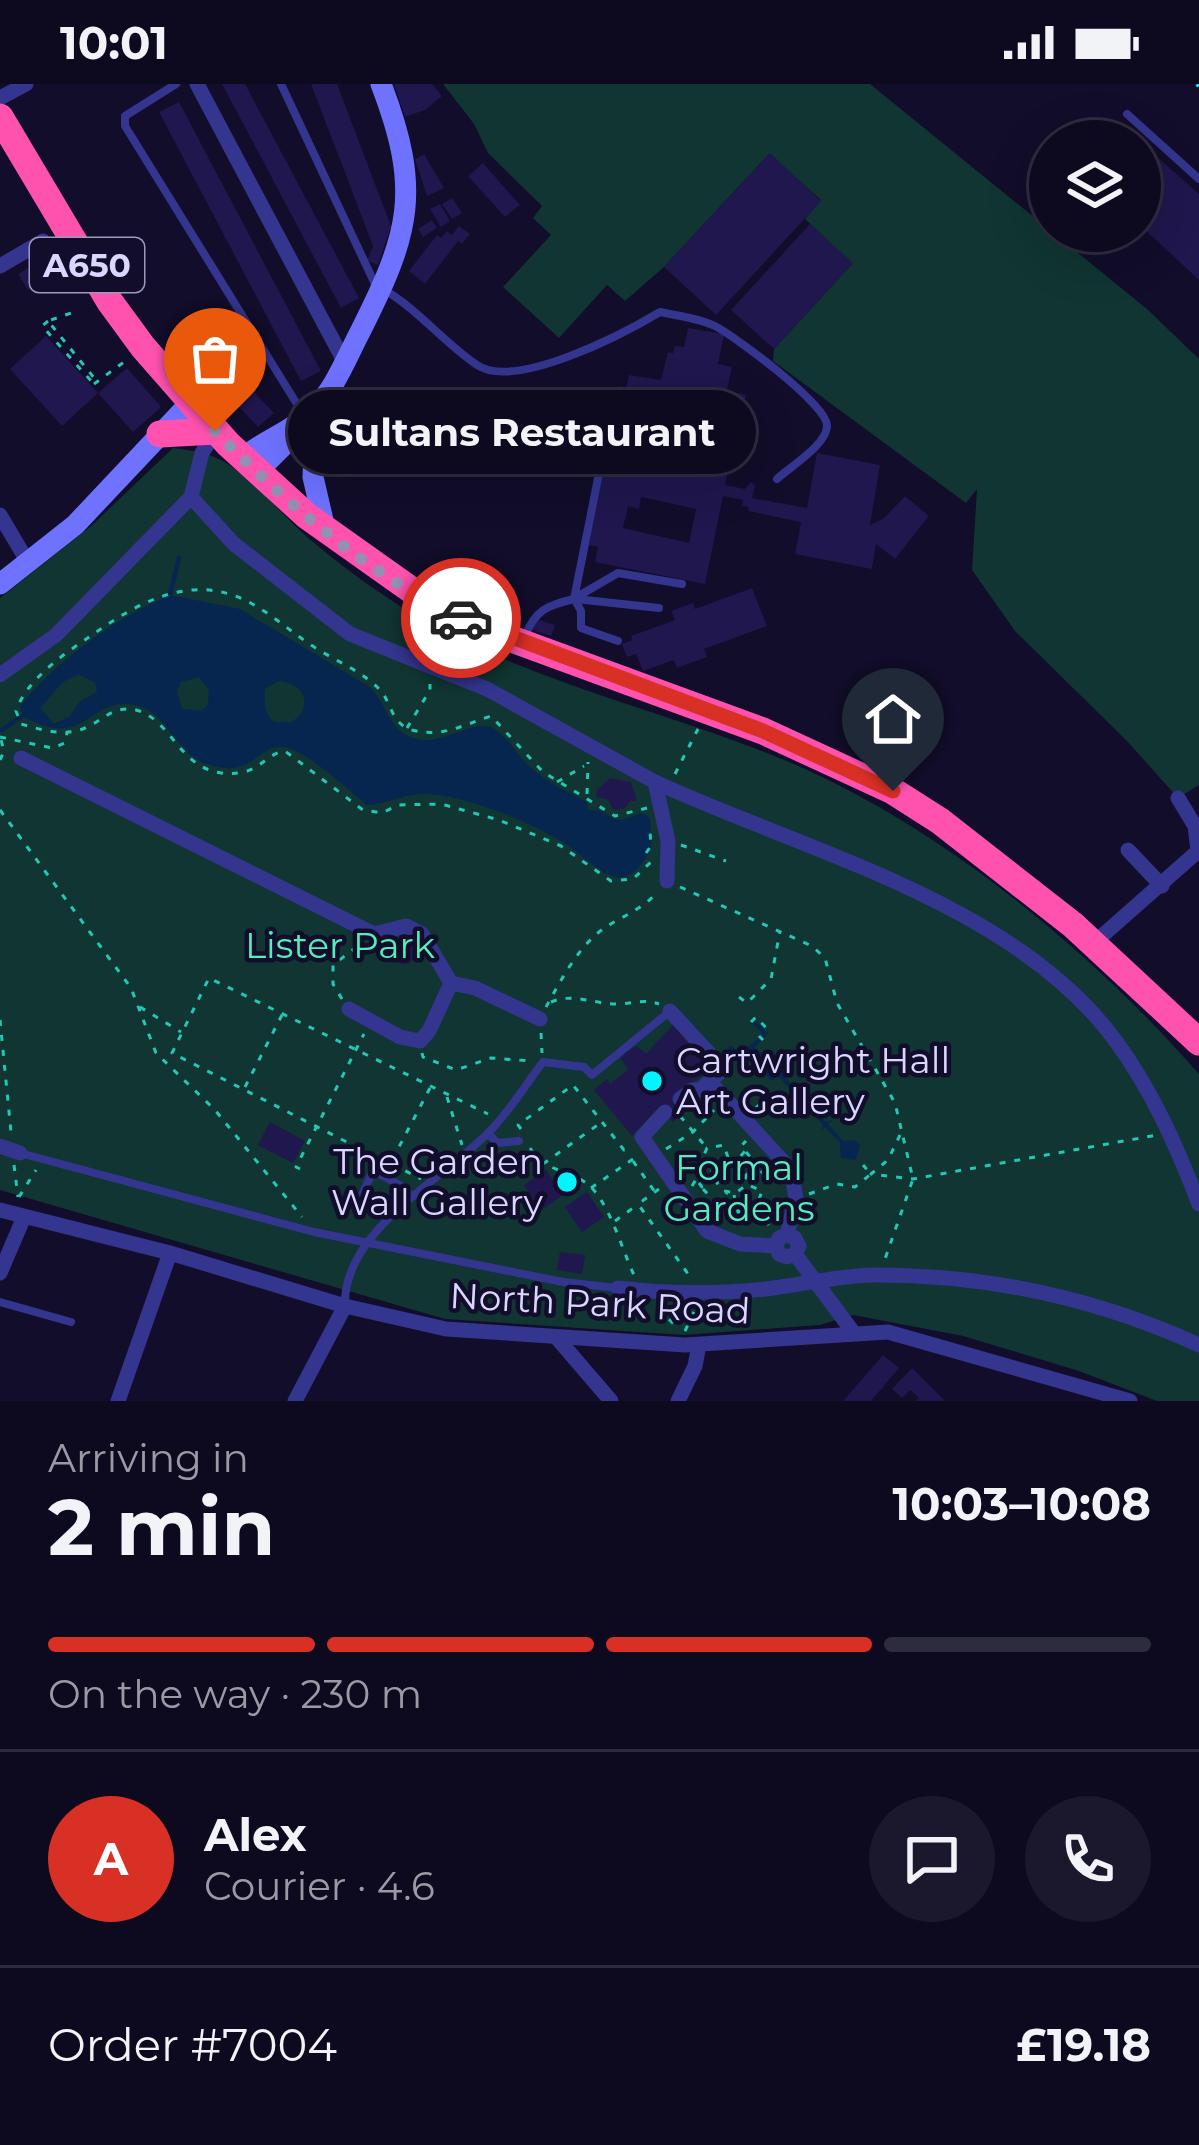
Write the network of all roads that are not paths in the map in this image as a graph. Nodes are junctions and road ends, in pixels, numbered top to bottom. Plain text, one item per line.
1 (26, 84) edge
2 (176, 84) edge
3 (197, 84) edge
4 (281, 84) edge
5 (381, 84) edge
6 (0, 98) edge
7 (1126, 114) dead end
8 (2, 125) edge
9 (1199, 179) edge
10 (43, 241) dead end
11 (0, 266) edge
12 (380, 291) junction
13 (344, 361) junction
14 (190, 402) junction
15 (613, 403) dead end
16 (305, 417) junction
17 (215, 431) junction
18 (160, 434) junction
19 (250, 465) junction
20 (777, 478) dead end
21 (191, 497) junction
22 (0, 515) edge
23 (325, 529) junction
24 (29, 564) junction
25 (0, 584) edge
26 (682, 584) dead end
27 (574, 599) junction
28 (659, 608) dead end
29 (618, 640) dead end
30 (522, 643) junction
31 (0, 675) edge
32 (21, 758) dead end
33 (661, 785) junction
34 (1178, 798) dead end
35 (1128, 850) dead end
36 (667, 881) road end
37 (1162, 886) junction
38 (1094, 943) junction
39 (451, 982) junction
40 (349, 1009) road end
41 (670, 1011) joint
42 (540, 1018) dead end
43 (1199, 1042) edge
44 (710, 1082) junction
45 (488, 1133) junction
46 (521, 1140) road end
47 (11, 1150) edge
48 (412, 1197) junction
49 (360, 1198) dead end
50 (1199, 1204) edge
51 (0, 1210) edge
52 (24, 1217) junction
53 (781, 1239) junction
54 (368, 1241) junction
55 (170, 1253) junction
56 (0, 1274) edge
57 (817, 1282) junction
58 (618, 1288) joint
59 (0, 1302) edge
60 (345, 1306) junction
61 (71, 1322) dead end
62 (853, 1332) junction
63 (557, 1338) junction
64 (699, 1345) junction
65 (1199, 1346) edge
66 (296, 1400) edge
67 (118, 1401) edge
68 (611, 1401) edge
69 (678, 1401) edge
70 (1130, 1401) edge

1 - 6 street
2 - 16 lane
3 - 13 street
4 - 12 lane
5 - 12 street
7 - 9 lane
8 - 14 highway, A650
10 - 11 street
12 - 13 street
12 - 20 lane
13 - 16 street
14 - 17 highway, A650
14 - 18 street
15 - 27 lane
16 - 19 street
16 - 23 street
17 - 18 highway
17 - 19 highway, A650
17 - 21 street
18 - 24 street
19 - 23 highway, A650
21 - 31 street
21 - 33 street
22 - 24 street
23 - 30 highway, A650
24 - 25 street
26 - 27 lane
27 - 28 lane
27 - 29 lane
27 - 30 lane
30 - 38 highway, A650
32 - 39 street
33 - 36 street
33 - 50 street
34 - 37 street
35 - 37 street
37 - 38 street
38 - 43 highway, A650
39 - 40 street
39 - 42 street
41 - 44 street
41 - 45 lane
44 - 53 street
44 - 53 street
45 - 46 lane
45 - 48 lane
47 - 54 lane
48 - 49 lane
48 - 54 lane
51 - 52 street, North Park Road
52 - 55 street, North Park Road
52 - 56 street
53 - 57 street
54 - 58 lane
54 - 60 lane
55 - 60 street, North Park Road
55 - 67 street
57 - 58 street
57 - 62 street
57 - 65 street
59 - 61 lane
60 - 63 street, North Park Road
60 - 66 street
62 - 64 street, North Park Road
62 - 70 street, North Park Road
63 - 64 street, North Park Road
63 - 68 street
64 - 69 street

